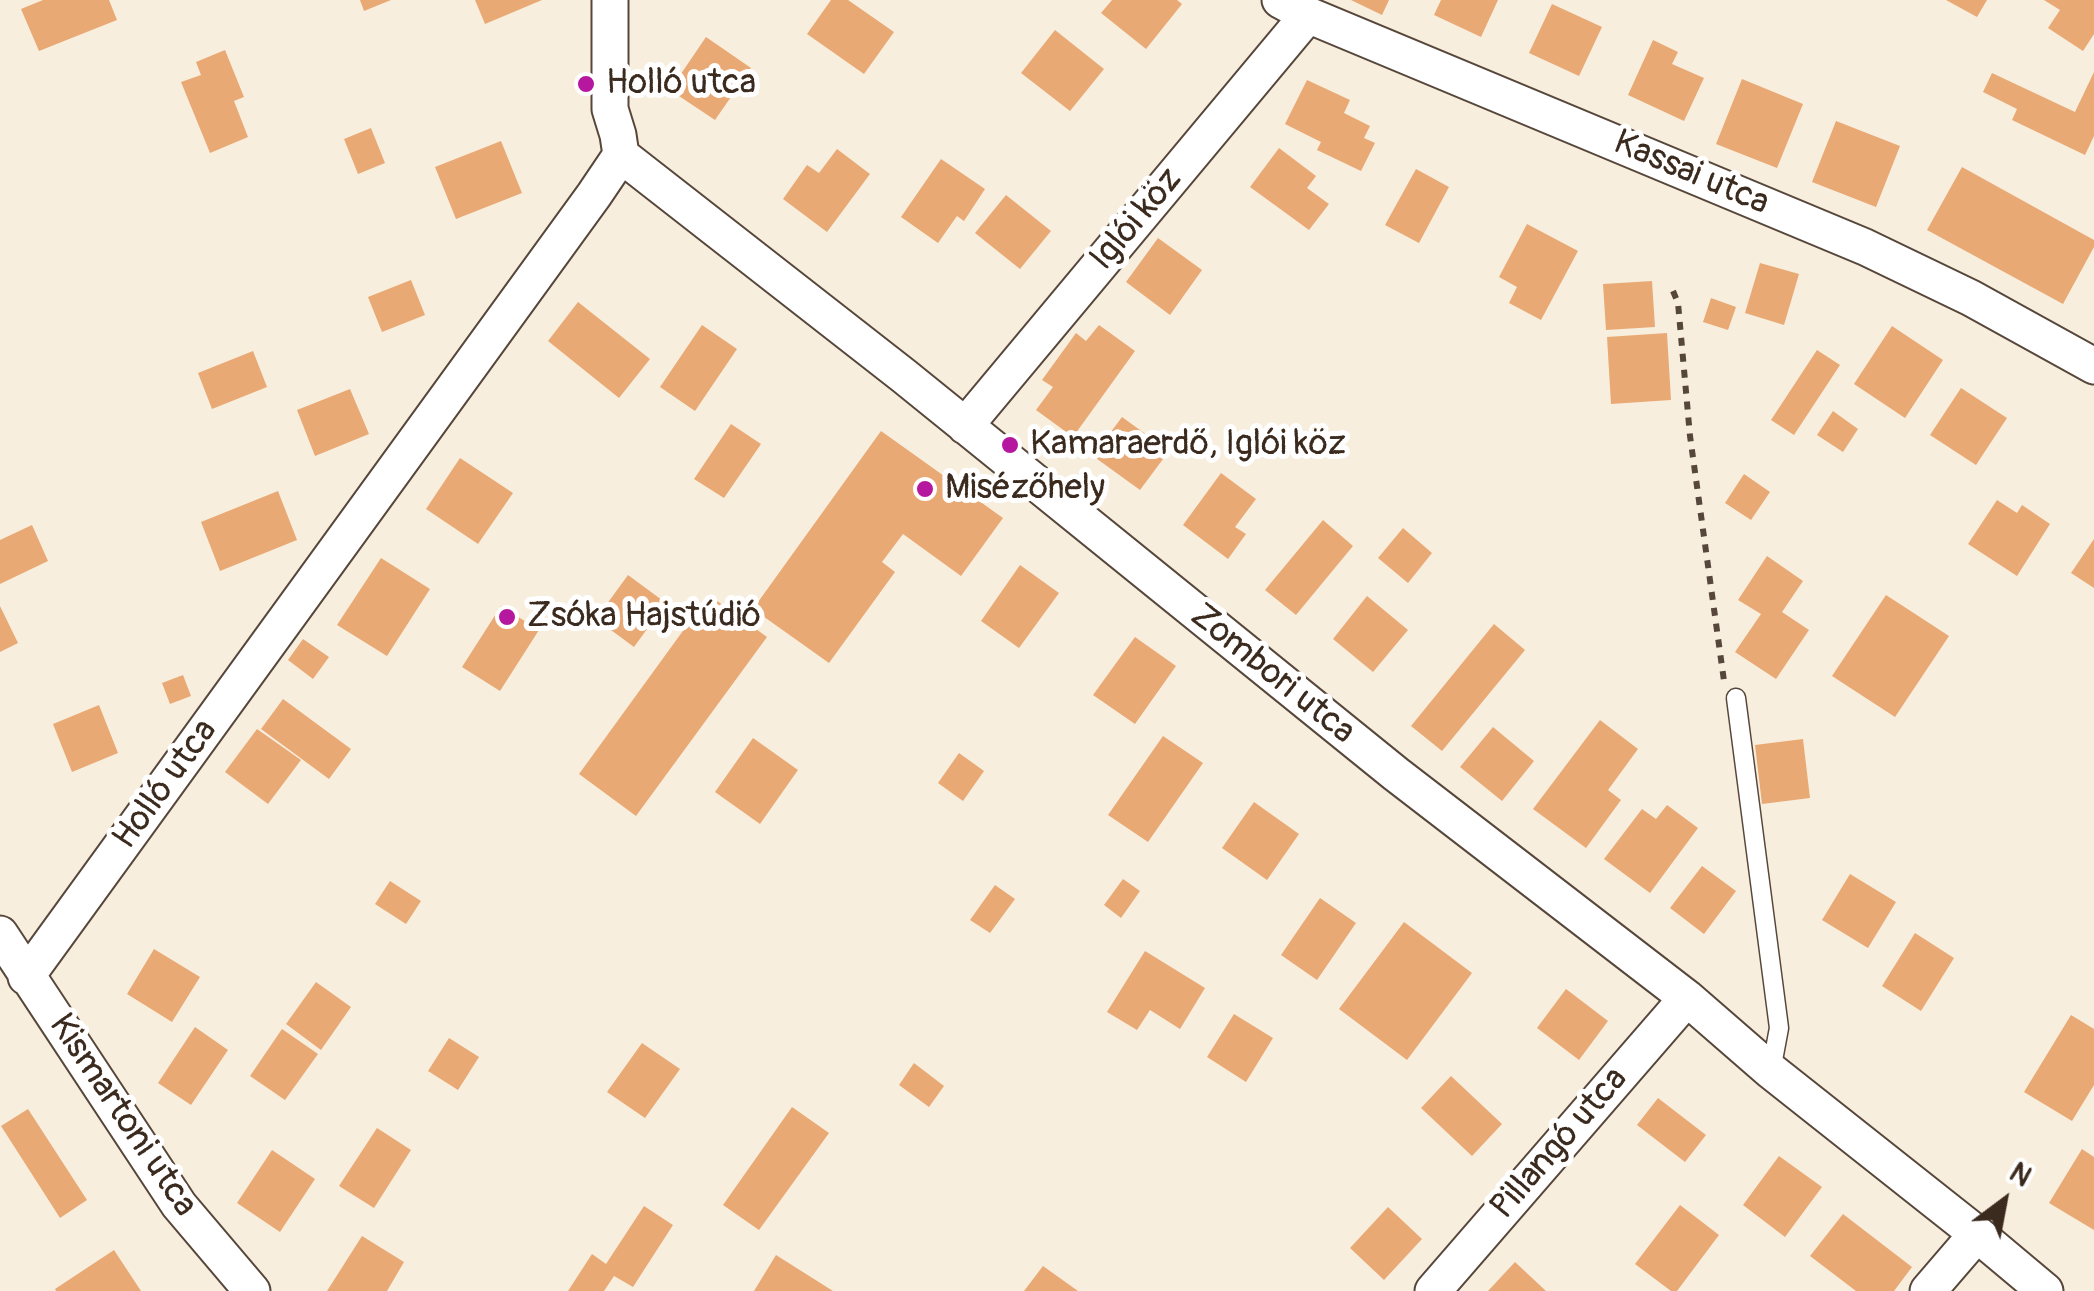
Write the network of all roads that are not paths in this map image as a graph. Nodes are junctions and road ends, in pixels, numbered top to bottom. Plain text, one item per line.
1 (610, 0) edge
2 (1294, 7) edge
3 (621, 155) junction
4 (2094, 366) edge
5 (965, 426) junction
6 (1736, 698) road end
7 (0, 934) edge
8 (26, 977) junction
9 (1688, 998) junction
10 (1771, 1071) junction
11 (1977, 1234) junction
12 (252, 1291) edge
13 (1433, 1291) edge
14 (1928, 1291) edge
15 (2045, 1291) edge

1 - 3 street
2 - 4 street, Kassai utca
2 - 5 street, Iglói köz
3 - 5 street, Zombori utca
3 - 8 street, Holló utca
5 - 9 street, Zombori utca
6 - 10 lane
7 - 8 street, Kismartoni utca
8 - 12 street, Kismartoni utca
9 - 10 street, Zombori utca
9 - 13 street, Pillangó utca
10 - 11 street, Zombori utca
11 - 14 street
11 - 15 street, Zombori utca

